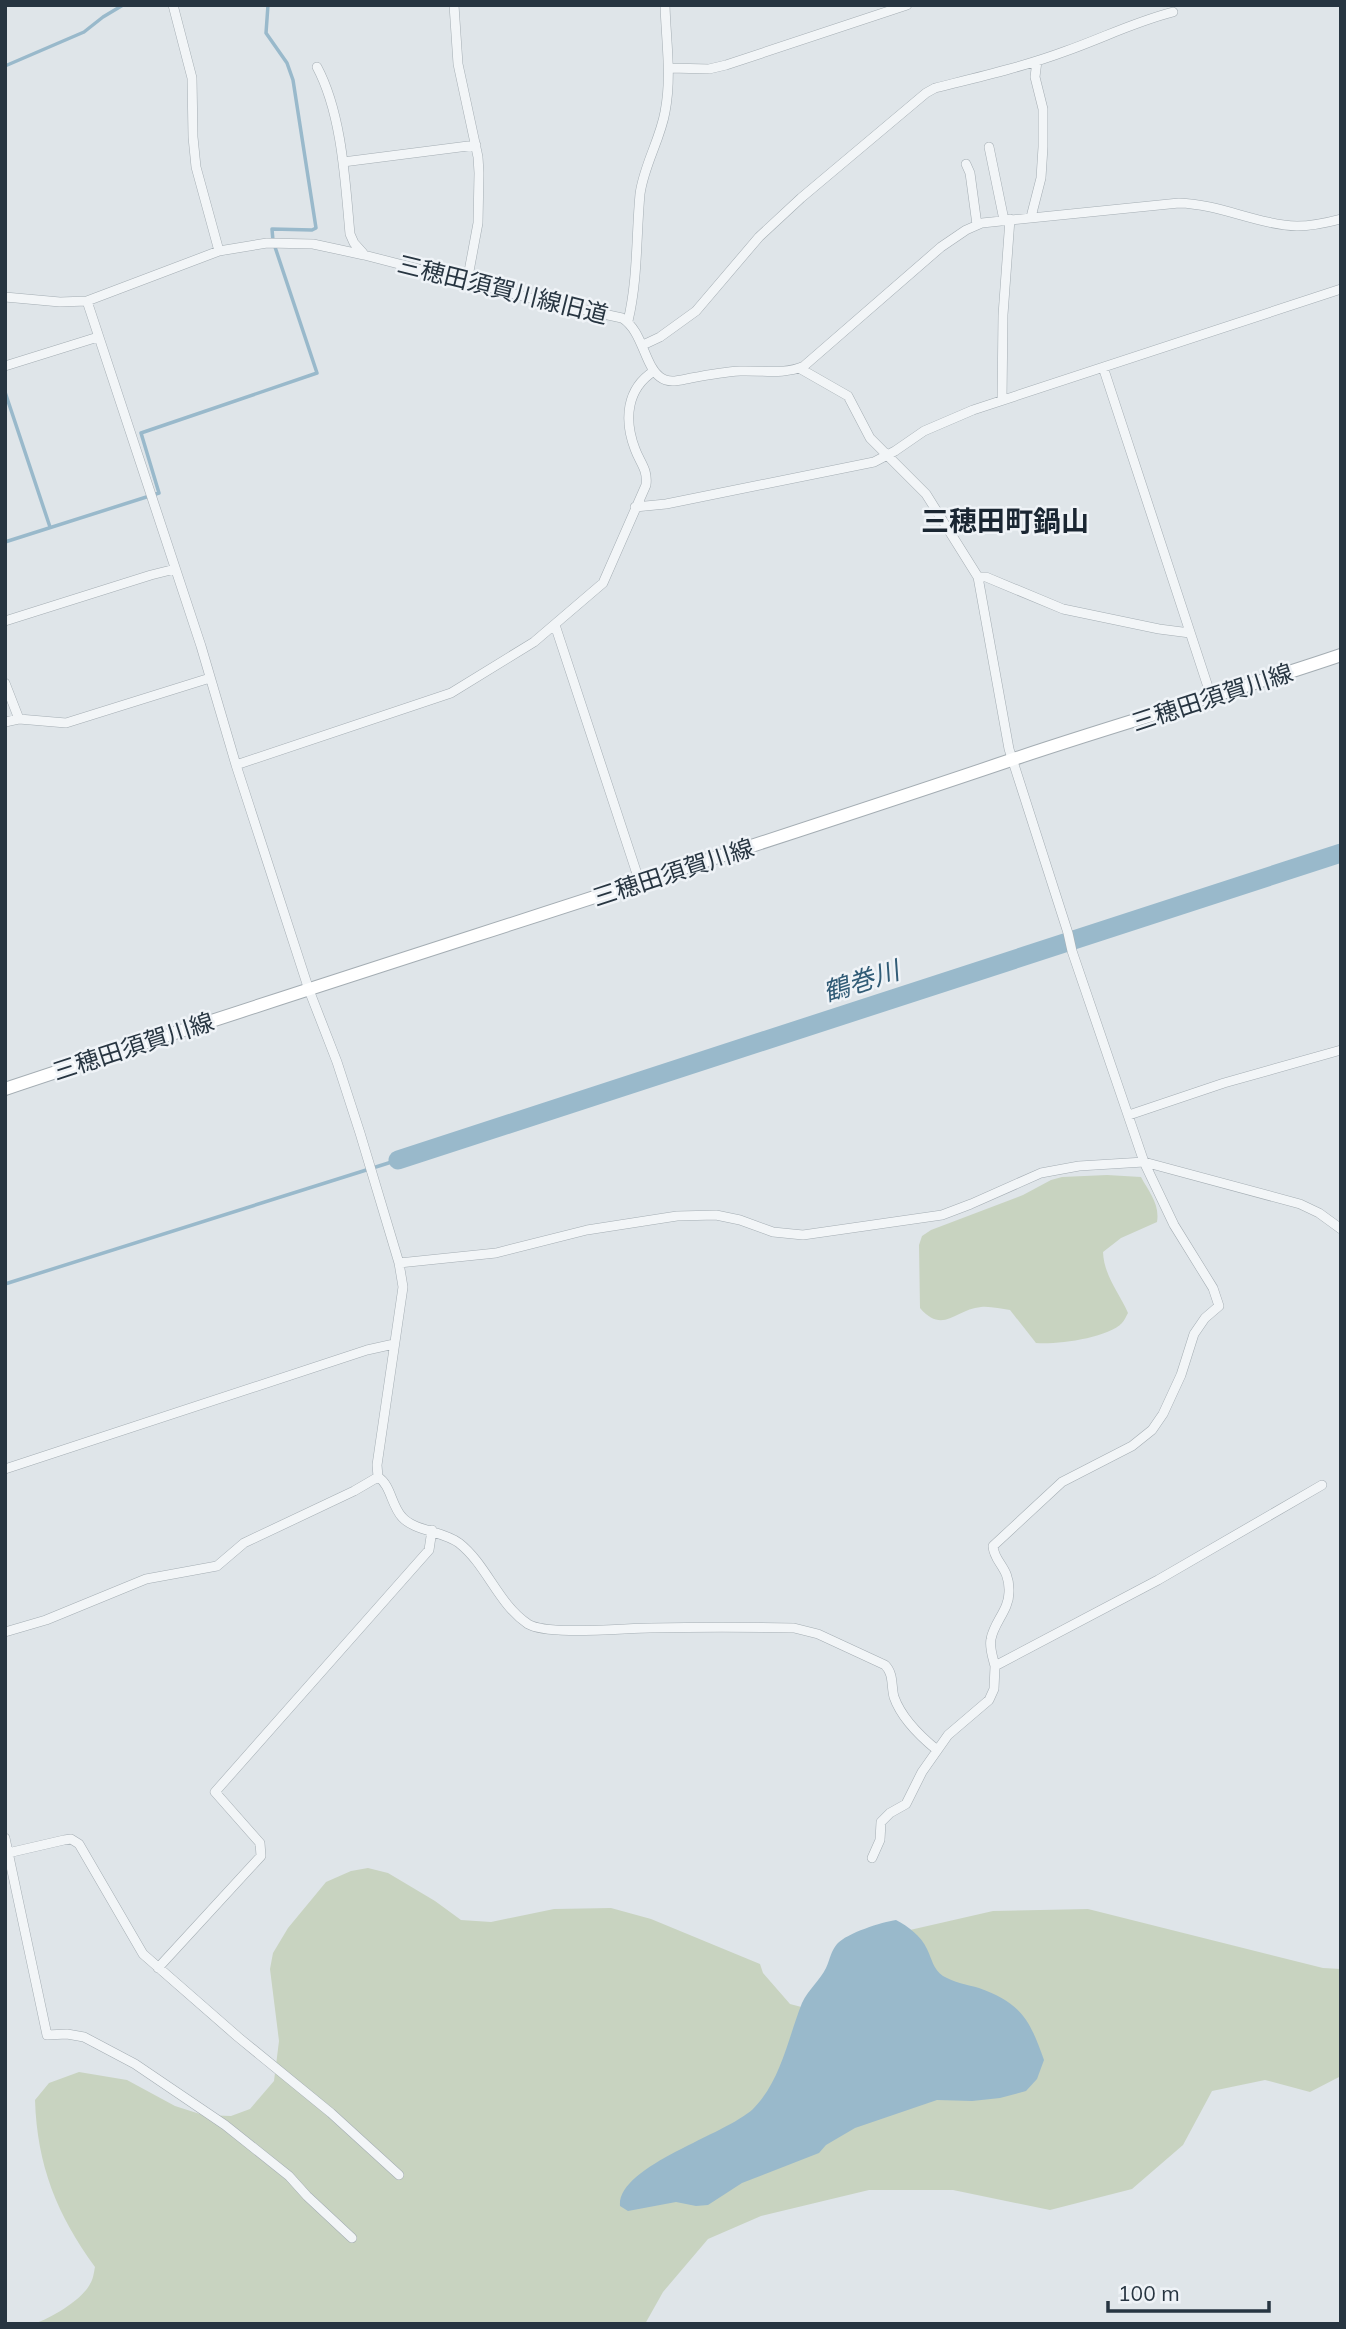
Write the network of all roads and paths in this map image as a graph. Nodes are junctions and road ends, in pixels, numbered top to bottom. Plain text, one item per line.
1 (173, 5) edge
2 (454, 5) edge
3 (665, 5) edge
4 (907, 5) edge
5 (1173, 12) dead end
6 (1037, 61) junction
7 (317, 67) dead end
8 (670, 68) junction
9 (475, 145) junction
10 (989, 147) dead end
11 (343, 162) junction
12 (966, 164) dead end
13 (1031, 217) junction
14 (1007, 219) junction
15 (1341, 219) edge
16 (977, 225) junction
17 (219, 251) junction
18 (364, 255) junction
19 (467, 282) junction
20 (1341, 289) edge
21 (5, 297) edge
22 (88, 301) junction
23 (628, 321) junction
24 (98, 337) junction
25 (643, 345) junction
26 (5, 366) edge
27 (1103, 367) junction
28 (799, 368) junction
29 (654, 371) junction
30 (1002, 400) junction
31 (888, 454) junction
32 (635, 507) junction
33 (175, 569) junction
34 (978, 577) junction
35 (5, 621) edge
36 (555, 625) junction
37 (1190, 633) junction
38 (1341, 655) edge
39 (210, 678) junction
40 (5, 682) edge
41 (1211, 696) junction
42 (19, 719) junction
43 (5, 722) edge
44 (1013, 759) junction
45 (236, 765) junction
46 (640, 883) junction
47 (309, 990) junction
48 (1341, 1050) edge
49 (5, 1089) edge
50 (1129, 1115) junction
51 (1144, 1162) junction
52 (1341, 1229) edge
53 (398, 1263) junction
54 (394, 1343) junction
55 (5, 1469) edge
56 (378, 1476) junction
57 (1322, 1485) dead end
58 (432, 1530) junction
59 (5, 1632) edge
60 (995, 1666) junction
61 (937, 1750) junction
62 (5, 1838) edge
63 (8, 1853) junction
64 (872, 1858) dead end
65 (158, 1968) junction
66 (399, 2175) dead end
67 (352, 2238) dead end

1 - 17 street
2 - 9 street
3 - 8 street
4 - 8 street
5 - 6 street
6 - 13 street
6 - 25 street
7 - 11 street
8 - 23 street
9 - 11 street
9 - 19 street
10 - 14 street
11 - 18 street
12 - 16 street
13 - 14 street
13 - 15 street
14 - 16 street
14 - 30 street
16 - 28 street
17 - 18 street, 三穂田須賀川線旧道
17 - 22 street, 三穂田須賀川線旧道
18 - 19 street, 三穂田須賀川線旧道
19 - 23 street, 三穂田須賀川線旧道
20 - 27 street
21 - 22 street, 三穂田須賀川線旧道
22 - 24 street
23 - 25 street, 三穂田須賀川線旧道
24 - 26 street
24 - 33 street
25 - 29 street, 三穂田須賀川線旧道
27 - 30 street
27 - 37 street
28 - 29 street
28 - 31 street
29 - 32 street
30 - 31 street
31 - 32 street
31 - 34 street
32 - 36 street
33 - 35 street
33 - 39 street
34 - 37 street
34 - 44 street
36 - 45 street
36 - 46 street
37 - 41 street
38 - 41 main road, 三穂田須賀川線
39 - 42 street
39 - 45 street
40 - 42 street
41 - 44 main road, 三穂田須賀川線
42 - 43 street
44 - 46 main road, 三穂田須賀川線
44 - 50 street
45 - 47 street
46 - 47 main road, 三穂田須賀川線
47 - 49 main road, 三穂田須賀川線
47 - 53 street
48 - 50 street
50 - 51 street
51 - 52 street
51 - 53 street
51 - 60 street
53 - 54 street
54 - 55 street
54 - 56 street
56 - 58 street
56 - 59 street
57 - 60 street
58 - 61 street
58 - 65 street
60 - 61 street
61 - 64 street
62 - 63 street
63 - 65 street
63 - 67 street
65 - 66 street

